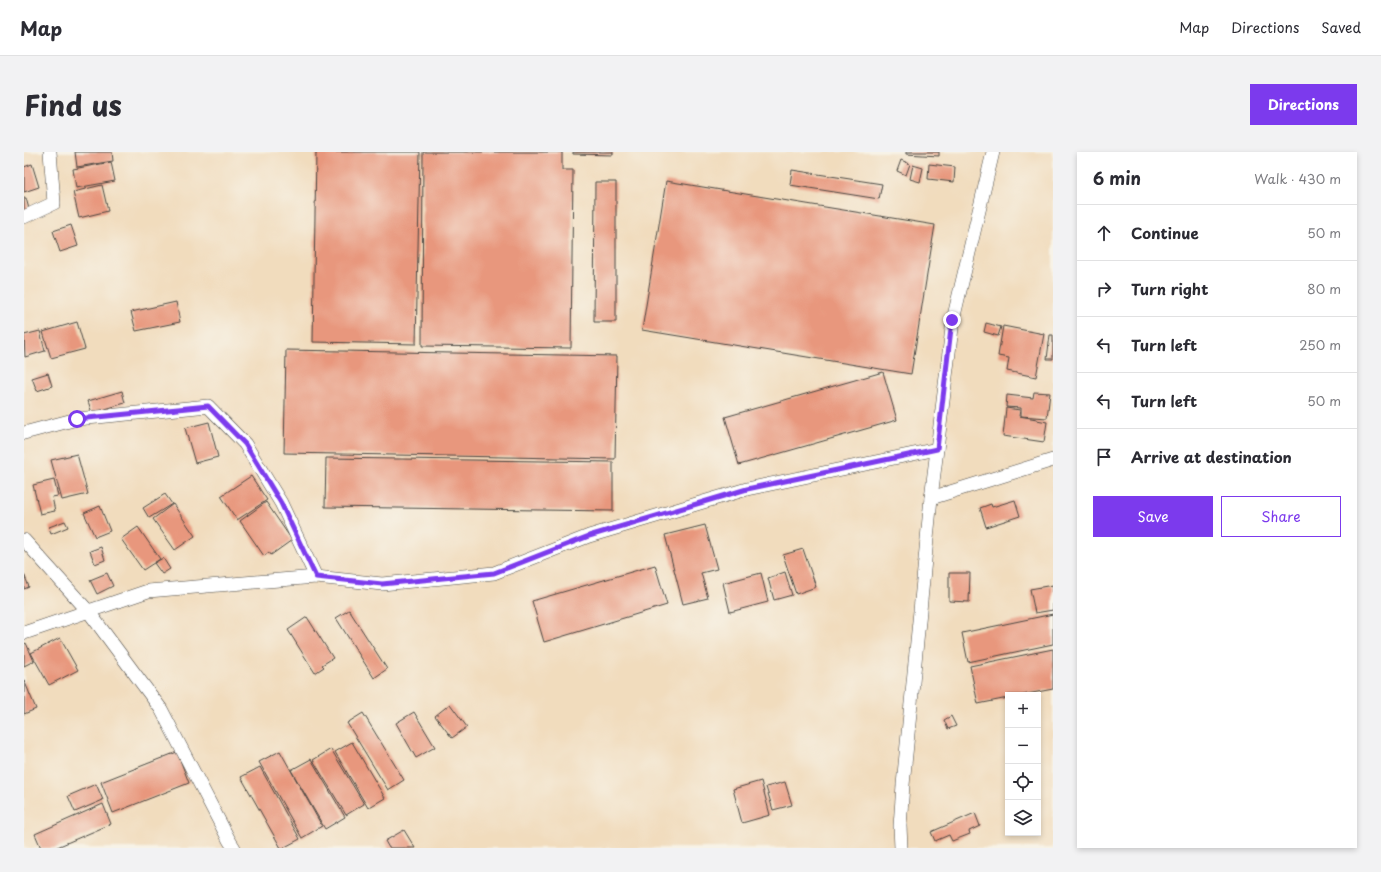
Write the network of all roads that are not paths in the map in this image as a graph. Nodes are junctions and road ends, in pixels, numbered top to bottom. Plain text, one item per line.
1 (50, 152) edge
2 (992, 152) edge
3 (24, 217) edge
4 (24, 433) edge
5 (937, 449) junction
6 (1053, 460) edge
7 (931, 498) junction
8 (24, 540) edge
9 (316, 577) junction
10 (89, 612) junction
11 (24, 633) edge
12 (234, 848) edge
13 (901, 848) edge

1 - 3 street
2 - 5 street
4 - 9 street
5 - 7 street
5 - 9 street
6 - 7 street
7 - 13 street
8 - 10 street
9 - 10 street
10 - 11 street
10 - 12 street

